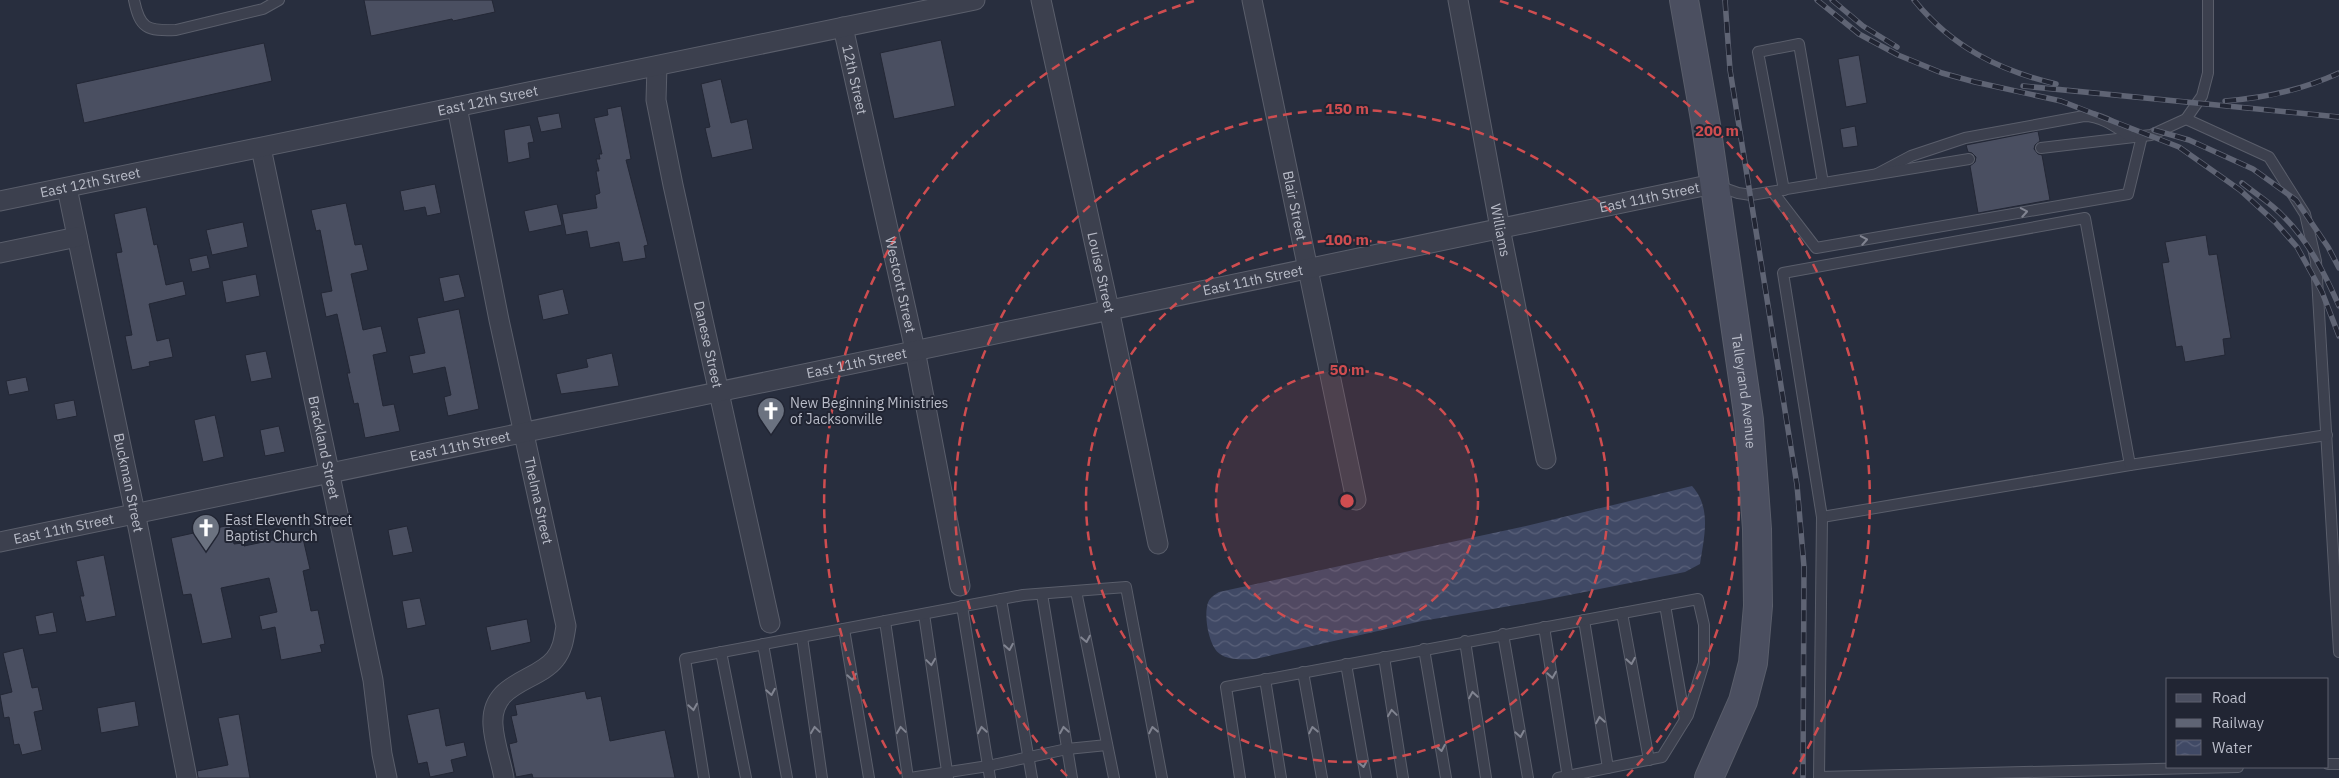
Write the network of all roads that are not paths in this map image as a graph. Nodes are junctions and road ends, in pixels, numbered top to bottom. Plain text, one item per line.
1 (134, 0) edge
2 (279, 0) edge
3 (975, 0) edge
4 (1042, 0) edge
5 (1252, 0) edge
6 (1458, 0) edge
7 (1684, 0) edge
8 (2208, 0) edge
9 (843, 27) junction
10 (657, 66) junction
11 (457, 107) junction
12 (2186, 119) junction
13 (865, 132) joint
14 (2136, 137) junction
15 (261, 148) junction
16 (2041, 148) dead end
17 (1969, 159) dead end
18 (1877, 174) junction
19 (1823, 183) junction
20 (1713, 184) junction
21 (67, 188) junction
22 (1784, 190) junction
23 (1773, 192) junction
24 (0, 201) edge
25 (1500, 228) junction
26 (77, 237) junction
27 (0, 253) edge
28 (1308, 267) junction
29 (1109, 309) junction
30 (915, 350) junction
31 (719, 390) junction
32 (525, 432) junction
33 (2327, 435) junction
34 (1546, 459) dead end
35 (2130, 465) junction
36 (330, 475) junction
37 (1356, 500) dead end
38 (136, 514) junction
39 (1822, 518) junction
40 (0, 542) edge
41 (1158, 544) dead end
42 (960, 586) dead end
43 (1076, 591) junction
44 (1042, 594) junction
45 (1001, 599) junction
46 (1665, 605) junction
47 (962, 606) junction
48 (1622, 613) junction
49 (924, 614) junction
50 (1584, 620) junction
51 (884, 621) junction
52 (770, 623) dead end
53 (1544, 627) junction
54 (844, 629) junction
55 (1503, 634) junction
56 (802, 637) junction
57 (1465, 641) junction
58 (763, 644) junction
59 (1424, 649) junction
60 (721, 652) junction
61 (2339, 652) edge
62 (1384, 656) junction
63 (1346, 664) junction
64 (1303, 672) junction
65 (1265, 679) junction
66 (1685, 720) junction
67 (1107, 745) junction
68 (1067, 749) junction
69 (1028, 757) junction
70 (1649, 760) junction
71 (988, 766) junction
72 (1608, 768) junction
73 (2200, 768) edge
74 (947, 774) edge
75 (1567, 777) edge
76 (187, 778) edge
77 (387, 778) edge
78 (504, 778) edge
79 (704, 778) edge
80 (746, 778) edge
81 (787, 778) edge
82 (822, 778) edge
83 (869, 778) edge
84 (909, 778) edge
85 (990, 778) edge
86 (1032, 778) edge
87 (1072, 778) edge
88 (1114, 778) edge
89 (1162, 778) edge
90 (1240, 778) edge
91 (1281, 778) edge
92 (1322, 778) edge
93 (1366, 778) edge
94 (1403, 778) edge
95 (1446, 778) edge
96 (1486, 778) edge
97 (1528, 778) edge
98 (1709, 778) edge
99 (1819, 778) edge

1 - 2 lane
3 - 9 street, East 12th Street
4 - 29 street, Louise Street
5 - 28 street, Blair Street
6 - 25 street, Williams
7 - 20 street, Talleyrand Avenue
8 - 12 lane
9 - 10 street, East 12th Street
9 - 13 street, 12th Street
10 - 11 street, East 12th Street
10 - 31 street, Danese Street
11 - 15 street, East 12th Street
11 - 32 street, Thelma Street
12 - 14 lane
12 - 33 lane
13 - 30 street, Westcott Street
14 - 16 lane
14 - 18 lane
23 -> 14 lane
15 - 21 street, East 12th Street
15 - 36 street, Brackland Street
17 - 18 lane
18 - 19 lane
19 - 22 lane
19 - 22 lane
20 - 23 lane
20 - 25 street, East 11th Street
20 - 98 street, Talleyrand Avenue
21 - 24 street, East 12th Street
21 - 26 street, Buckman Street
22 - 23 lane
25 - 28 street, East 11th Street
25 - 34 street, Williams
26 - 27 street
26 - 38 street, Buckman Street
28 - 29 street, East 11th Street
28 - 37 street, Blair Street
29 - 30 street, East 11th Street
29 - 41 street, Louise Street
30 - 31 street, East 11th Street
30 - 42 street, Westcott Street
31 - 32 street, East 11th Street
31 - 52 street, Danese Street
32 - 36 street, East 11th Street
32 - 78 street, Thelma Street
33 - 35 lane
33 - 61 lane
35 - 39 lane
35 - 39 lane
36 - 38 street, East 11th Street
36 - 77 street, Brackland Street
38 - 40 street, East 11th Street
38 - 76 street, Buckman Street
39 - 99 lane
43 - 44 lane
43 -> 67 lane
89 -> 43 lane
44 - 45 lane
68 -> 44 lane
45 - 47 lane
45 -> 69 lane
46 - 48 lane
46 - 66 lane
46 - 66 lane
47 - 49 lane
71 -> 47 lane
48 - 50 lane
48 -> 70 lane
49 - 51 lane
49 -> 74 lane
50 - 53 lane
72 -> 50 lane
51 - 54 lane
84 -> 51 lane
53 - 55 lane
53 -> 75 lane
54 - 56 lane
54 -> 83 lane
55 - 57 lane
55 -> 97 lane
56 - 58 lane
82 -> 56 lane
57 - 59 lane
96 -> 57 lane
58 - 60 lane
58 -> 81 lane
59 - 62 lane
59 -> 95 lane
60 -> 79 lane
60 - 80 lane
62 - 63 lane
94 -> 62 lane
63 - 64 lane
63 -> 93 lane
64 - 65 lane
92 -> 64 lane
65 - 90 lane
65 - 91 lane
66 - 70 lane
67 - 68 lane
67 - 88 lane
68 - 69 lane
68 - 87 lane
69 - 71 lane
69 - 86 lane
70 - 72 lane
71 - 74 lane
71 - 85 lane
72 - 75 lane
73 - 99 lane
74 - 84 lane

